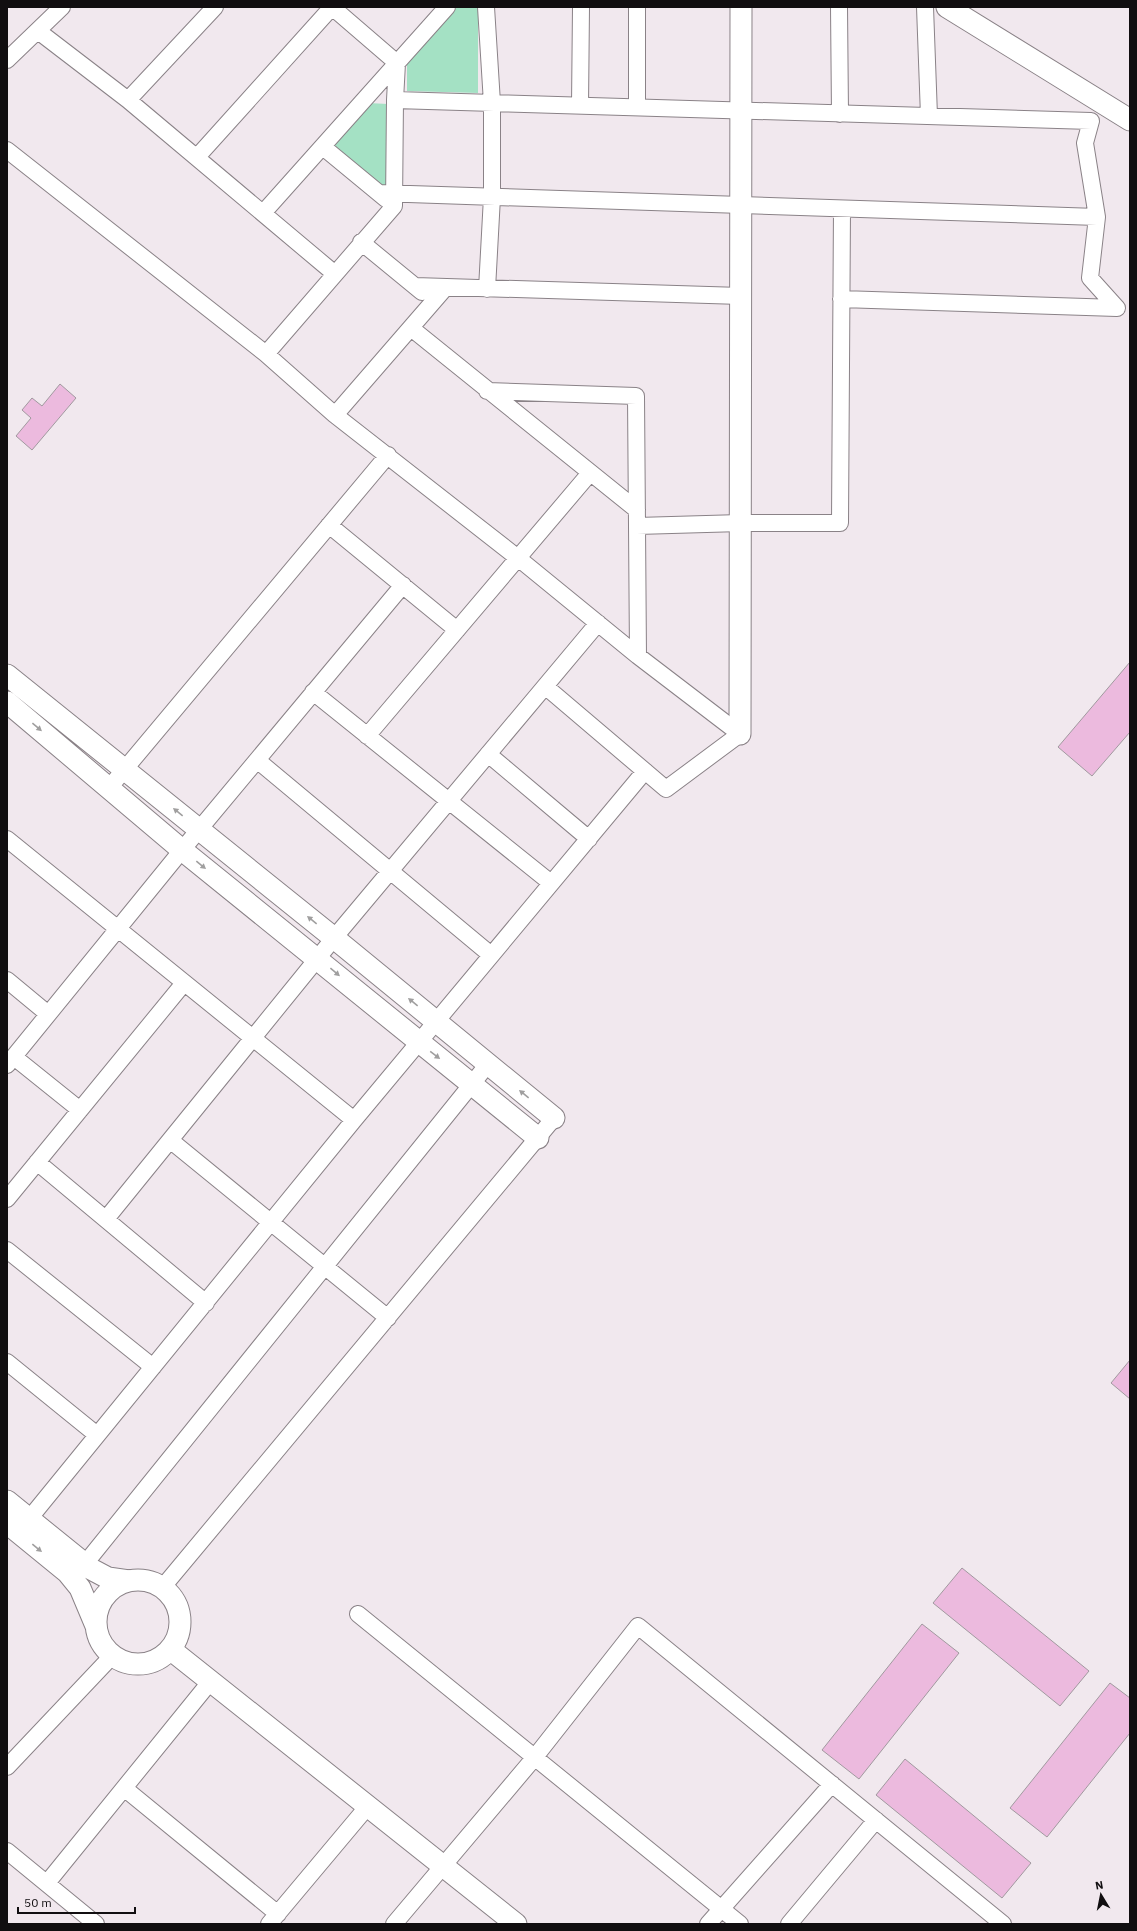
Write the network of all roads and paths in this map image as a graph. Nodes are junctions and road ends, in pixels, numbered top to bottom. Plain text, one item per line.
1 (62, 7) edge
2 (215, 7) edge
3 (332, 7) edge
4 (447, 7) edge
5 (486, 7) edge
6 (581, 7) edge
7 (637, 7) edge
8 (741, 7) edge
9 (839, 7) edge
10 (925, 7) edge
11 (948, 7) edge
12 (38, 31) junction
13 (7, 60) edge
14 (397, 64) junction
15 (128, 100) junction
16 (395, 100) junction
17 (492, 103) junction
18 (580, 105) junction
19 (636, 107) junction
20 (741, 110) junction
21 (840, 114) junction
22 (929, 116) junction
23 (1130, 120) edge
24 (323, 147) junction
25 (7, 150) edge
26 (196, 157) junction
27 (492, 197) junction
28 (389, 198) junction
29 (741, 205) junction
30 (842, 209) junction
31 (263, 213) junction
32 (1097, 217) junction
33 (361, 242) junction
34 (335, 274) junction
35 (414, 286) junction
36 (446, 288) junction
37 (487, 289) junction
38 (741, 296) junction
39 (841, 299) junction
40 (433, 302) junction
41 (410, 328) junction
42 (266, 354) junction
43 (487, 391) junction
44 (335, 415) junction
45 (388, 455) junction
46 (590, 473) junction
47 (637, 510) junction
48 (741, 523) junction
49 (329, 525) junction
50 (637, 526) junction
51 (518, 558) junction
52 (402, 585) junction
53 (598, 623) junction
54 (457, 630) junction
55 (638, 656) junction
56 (7, 675) edge
57 (546, 687) junction
58 (313, 692) junction
59 (7, 702) edge
60 (740, 734) junction
61 (367, 736) junction
62 (488, 754) junction
63 (257, 760) junction
64 (126, 770) junction
65 (646, 771) junction
66 (109, 788) junction
67 (449, 801) junction
68 (199, 829) junction
69 (7, 839) edge
70 (589, 839) junction
71 (182, 850) junction
72 (390, 872) junction
73 (551, 883) junction
74 (117, 929) junction
75 (334, 938) junction
76 (491, 955) junction
77 (318, 958) junction
78 (7, 980) edge
79 (184, 982) junction
80 (48, 1014) junction
81 (436, 1021) junction
82 (252, 1038) junction
83 (418, 1042) junction
84 (10, 1061) edge
85 (488, 1064) junction
86 (472, 1083) junction
87 (80, 1110) junction
88 (554, 1118) joint
89 (354, 1120) junction
90 (538, 1138) junction
91 (170, 1140) junction
92 (37, 1162) junction
93 (7, 1199) edge
94 (106, 1219) junction
95 (271, 1222) junction
96 (7, 1250) edge
97 (325, 1266) junction
98 (206, 1303) junction
99 (388, 1318) junction
100 (7, 1362) edge
101 (153, 1367) junction
102 (97, 1435) junction
103 (7, 1501) edge
104 (29, 1519) junction
105 (7, 1523) edge
106 (84, 1565) junction
107 (129, 1581) junction
108 (162, 1588) junction
109 (358, 1614) dead end
110 (96, 1626) junction
111 (170, 1649) junction
112 (113, 1655) junction
113 (210, 1682) junction
114 (535, 1757) junction
115 (7, 1767) edge
116 (832, 1784) junction
117 (124, 1788) junction
118 (368, 1806) junction
119 (876, 1820) junction
120 (7, 1851) edge
121 (444, 1865) junction
122 (47, 1883) junction
123 (721, 1909) junction
124 (273, 1919) edge
125 (507, 1921) edge
126 (96, 1924) edge
127 (394, 1924) edge
128 (708, 1924) edge
129 (740, 1924) edge
130 (789, 1924) edge
131 (1003, 1924) edge

1 - 12 street
2 - 15 street
3 - 14 street
3 - 26 street
4 - 14 street
5 - 17 street
6 - 18 street
7 - 19 street
8 - 20 street
9 - 21 street
10 - 22 street
11 - 23 street
12 - 13 street
12 - 15 street
14 - 16 street
14 - 24 street
15 - 26 street
16 - 17 street
16 - 28 street
17 - 18 street
17 - 27 street
18 - 19 street
19 - 20 street
20 - 21 street
20 - 29 street
21 - 22 street
22 - 32 street
24 - 28 street
24 - 31 street
25 - 42 street
26 - 31 street
27 - 28 street
27 - 29 street
27 - 37 street
28 - 33 street
29 - 30 street
29 - 38 street
30 - 32 street
30 - 39 street
31 - 34 street
32 - 39 street
33 - 34 street
33 - 35 street
34 - 42 street
35 - 36 street
35 - 40 street
36 - 37 street
36 - 40 street
37 - 38 street
38 - 48 street
39 - 48 street
40 - 41 street
41 - 43 street
41 - 44 street
42 - 44 street
43 - 46 street
43 - 47 street
44 - 45 street
45 - 49 street
45 - 51 street
46 - 47 street
46 - 51 street
47 - 50 street
48 - 50 street
48 - 60 street
49 - 52 street
49 - 64 street
50 - 55 street
51 - 53 street
51 - 54 street
52 - 54 street
52 - 58 street
53 - 55 street
53 - 57 street
54 - 61 street
55 - 60 street
56 - 64 street
57 - 62 street
57 - 65 street
58 - 61 street
58 - 63 street
59 -> 66 street
60 - 65 street
61 - 67 street
62 - 67 street
62 - 70 street
63 - 68 street
63 - 72 street
64 - 66 street
68 -> 64 street
65 - 70 street
66 - 71 street
67 - 72 street
67 - 73 street
68 - 71 street
75 -> 68 street
69 - 74 street
70 - 73 street
71 - 74 street
71 -> 77 street
72 - 75 street
72 - 76 street
73 - 76 street
74 - 79 street
74 - 80 street
75 - 77 street
81 -> 75 street
76 - 81 street
77 - 82 street
77 -> 83 street
78 - 80 street
79 - 82 street
79 - 87 street
80 - 84 street
81 - 83 street
81 - 85 street
82 - 89 street
82 - 91 street
83 -> 86 street
83 - 89 street
84 - 87 street
85 - 86 street
88 -> 85 street
86 - 90 street
86 - 97 street
87 - 92 street
88 - 90 street
89 - 95 street
90 - 99 street
91 - 94 street
91 - 95 street
92 - 93 street
92 - 94 street
94 - 98 street
95 - 97 street
95 - 98 street
96 - 101 street
97 - 99 street
97 - 106 street
98 - 101 street
99 - 108 street
100 - 102 street
101 - 102 street
102 - 104 street
103 - 104 street
104 - 106 street
105 -> 110 street
106 - 107 street
107 - 108 street
107 - 110 street
108 - 111 street
109 - 114 street
110 - 112 street
111 - 112 street
111 - 113 street
112 - 115 street
113 - 117 street
113 - 118 street
114 - 116 street
114 - 121 street
114 - 123 street
116 - 119 street
116 - 123 street
117 - 122 street
117 - 124 street
118 - 121 street
118 - 124 street
119 - 130 street
119 - 131 street
120 - 122 street
121 - 125 street
121 - 127 street
122 - 126 street
123 - 128 street
123 - 129 street

